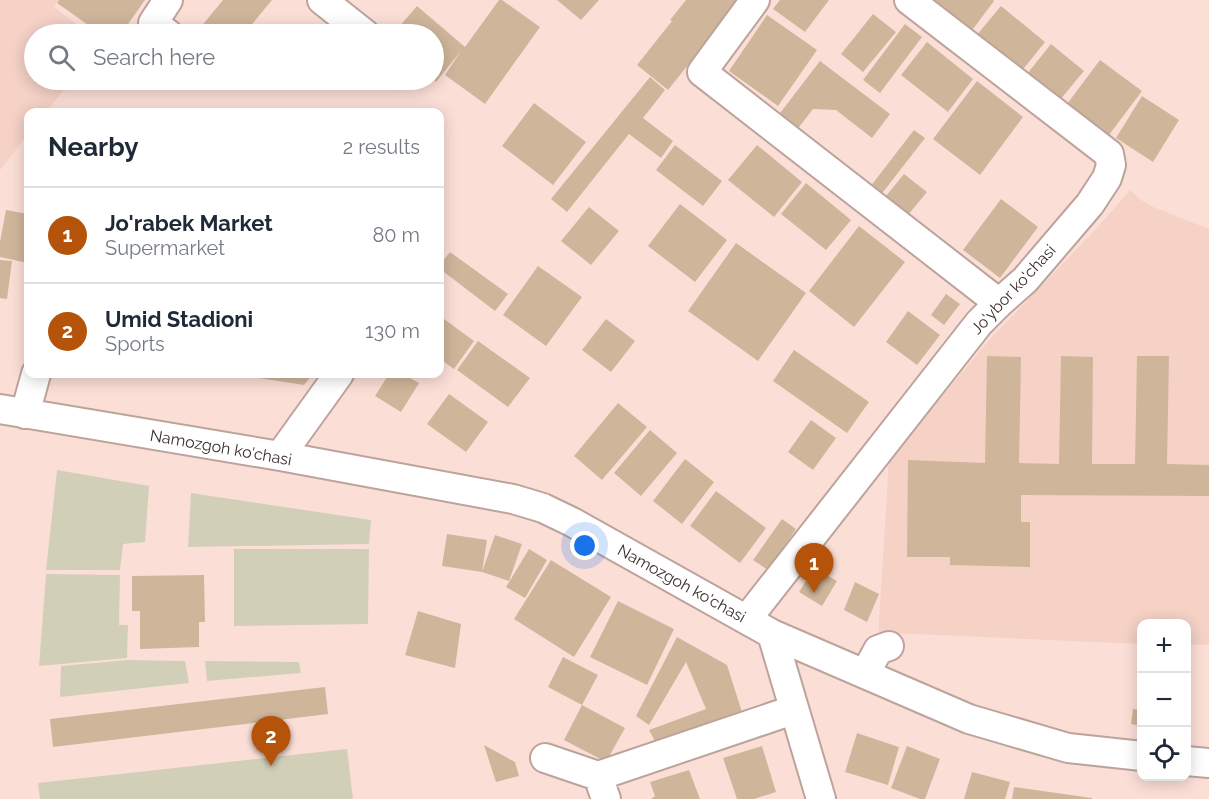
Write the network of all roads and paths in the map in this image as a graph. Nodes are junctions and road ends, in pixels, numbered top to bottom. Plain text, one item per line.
1 (168, 0) edge
2 (322, 0) edge
3 (756, 0) edge
4 (909, 0) edge
5 (154, 24) edge
6 (352, 24) edge
7 (999, 303) junction
8 (33, 378) edge
9 (336, 378) edge
10 (12, 412) edge
11 (280, 456) junction
12 (747, 619) junction
13 (772, 634) junction
14 (889, 646) dead end
15 (865, 674) junction
16 (793, 710) junction
17 (1137, 755) edge
18 (545, 758) dead end
19 (1191, 761) edge
20 (1209, 763) edge
21 (602, 788) edge
22 (821, 799) edge

1 - 5 street
2 - 6 street
3 - 7 street
4 - 7 street, Jo'ybor ko'chasi
7 - 12 street, Jo'ybor ko'chasi
8 - 10 street
9 - 11 street
10 - 11 street, Namozgoh ko'chasi
11 - 12 street, Namozgoh ko'chasi
12 - 13 street, Namozgoh ko'chasi
13 - 15 street, Namozgoh ko'chasi
13 - 16 street
14 - 15 street
15 - 17 street, Namozgoh ko'chasi
16 - 21 street
16 - 22 street
18 - 21 street
19 - 20 street

